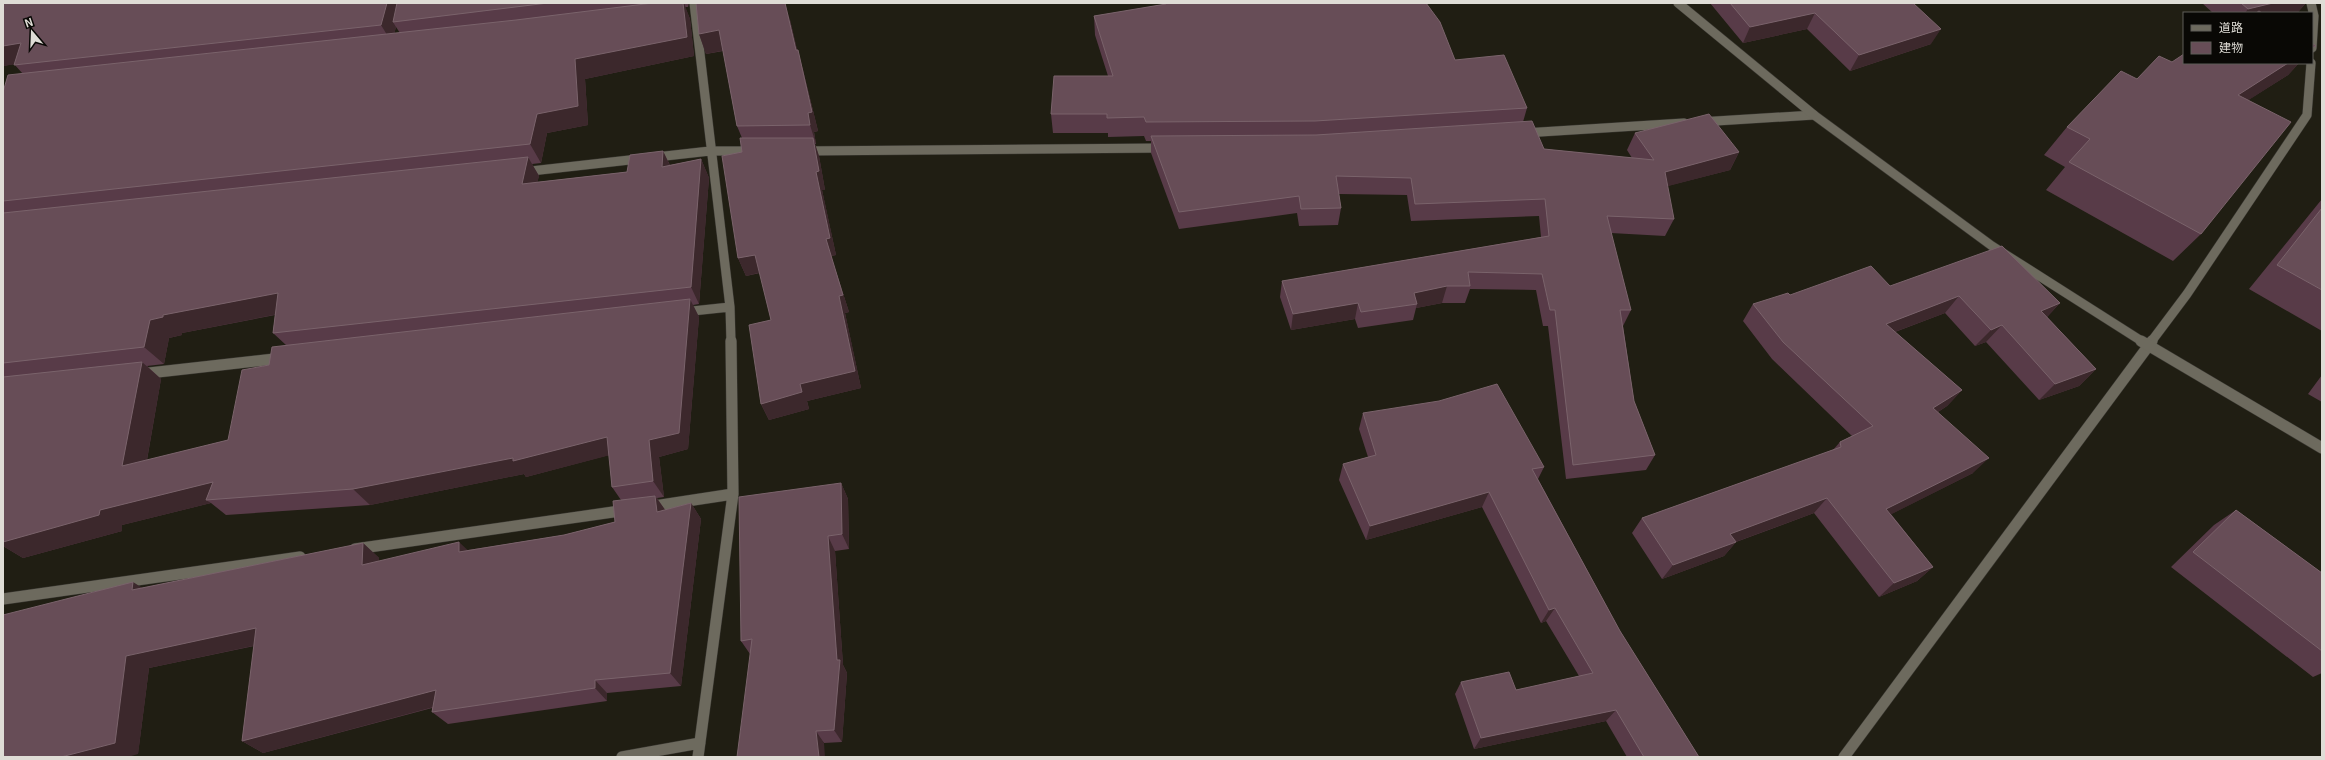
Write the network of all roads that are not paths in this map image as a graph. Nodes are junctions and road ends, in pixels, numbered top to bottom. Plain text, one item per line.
1 (1678, 3) edge
2 (2311, 3) edge
3 (693, 10) edge
4 (2313, 32) edge
5 (2311, 64) edge
6 (1814, 115) junction
7 (1512, 134) edge
8 (1170, 148) edge
9 (766, 151) edge
10 (790, 151) edge
11 (710, 152) junction
12 (512, 173) edge
13 (730, 307) junction
14 (674, 313) edge
15 (2147, 345) junction
16 (295, 356) edge
17 (129, 375) edge
18 (2322, 448) edge
19 (733, 494) junction
20 (340, 551) edge
21 (309, 555) edge
22 (3, 600) edge
23 (700, 744) junction
24 (622, 757) edge
25 (698, 757) edge
26 (1844, 757) edge

1 - 6 street
2 - 4 street
3 - 11 street
5 - 15 street
6 - 7 street
6 - 15 street
8 - 10 street
9 - 11 street
11 - 12 street
11 - 13 street
13 - 14 street
13 - 19 street
15 - 18 street
15 - 26 street
16 - 17 street
19 - 20 street
19 - 23 street
21 - 22 street
23 - 24 street
23 - 25 street

